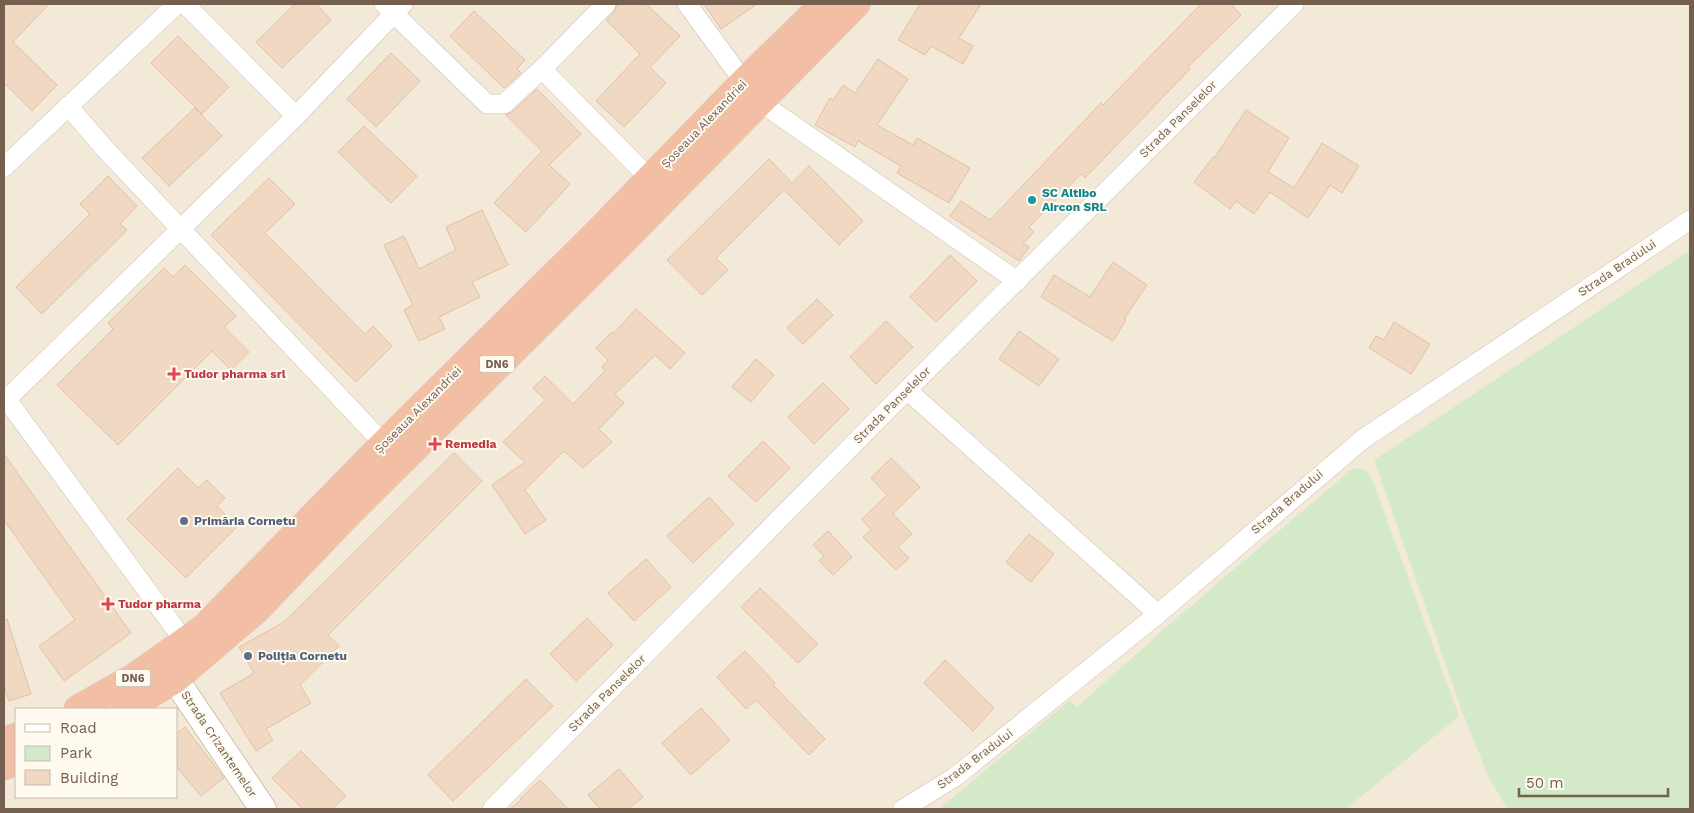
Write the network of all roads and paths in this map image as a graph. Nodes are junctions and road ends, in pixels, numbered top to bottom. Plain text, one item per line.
1 (177, 4) edge
2 (185, 4) edge
3 (606, 4) edge
4 (686, 4) edge
5 (824, 4) edge
6 (856, 4) edge
7 (1294, 4) edge
8 (393, 7) edge
9 (542, 69) junction
10 (752, 92) junction
11 (68, 106) junction
12 (296, 116) junction
13 (4, 167) edge
14 (650, 179) junction
15 (1690, 220) edge
16 (180, 228) junction
17 (1017, 281) junction
18 (907, 390) junction
19 (5, 400) edge
20 (384, 444) junction
21 (1158, 614) junction
22 (185, 642) junction
23 (175, 679) junction
24 (80, 708) edge
25 (128, 708) edge
26 (911, 808) edge
27 (263, 809) edge
28 (492, 809) edge

1 - 11 street
2 - 12 street
3 - 9 street
4 - 10 street
5 - 10 highway, Șoseaua Alexandriei / DN6
6 - 10 highway, Șoseaua Alexandriei / DN6
7 - 17 street, Strada Panselelor
8 - 9 street
8 - 12 street
9 - 14 street
10 - 14 highway, Șoseaua Alexandriei / DN6
10 - 17 street
10 - 23 highway, Șoseaua Alexandriei / DN6
11 - 13 street
11 - 16 street
12 - 16 street
14 - 20 highway, Șoseaua Alexandriei / DN6
15 - 21 street, Strada Bradului
16 - 19 street
16 - 20 street
17 - 18 street, Strada Panselelor
18 - 21 street
18 - 28 street, Strada Panselelor
19 - 22 street
20 - 22 highway, Șoseaua Alexandriei / DN6
21 - 26 street, Strada Bradului
22 - 24 highway, Șoseaua Alexandriei / DN6
23 - 25 highway, Șoseaua Alexandriei / DN6
23 - 27 street, Strada Crizantemelor

